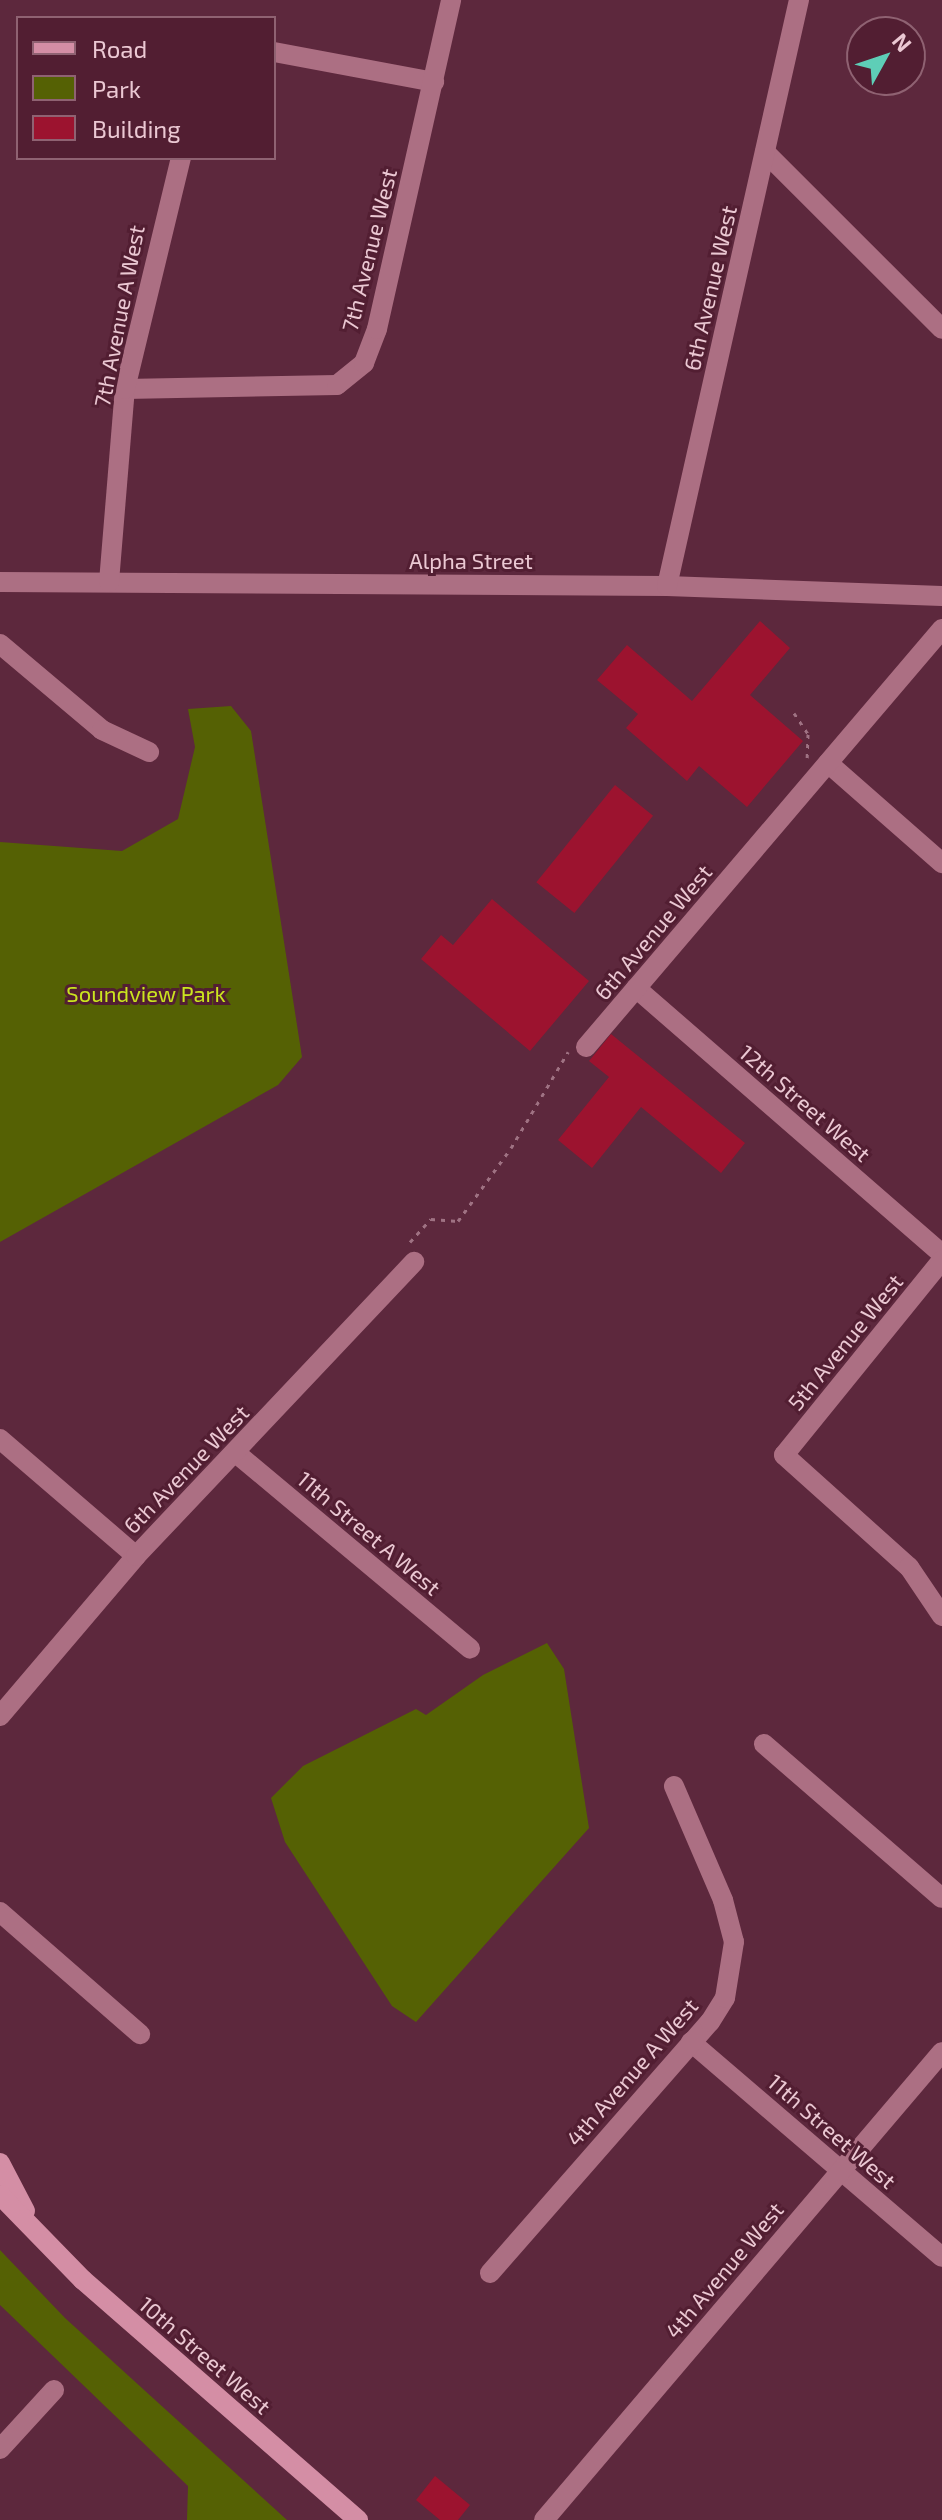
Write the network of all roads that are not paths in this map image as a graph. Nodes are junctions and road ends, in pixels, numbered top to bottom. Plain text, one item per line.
1 (451, 0) edge
2 (799, 0) edge
3 (276, 52) edge
4 (434, 82) junction
5 (765, 152) junction
6 (181, 160) edge
7 (942, 329) edge
8 (125, 389) junction
9 (0, 582) edge
10 (109, 582) junction
11 (667, 586) junction
12 (942, 596) edge
13 (942, 629) edge
14 (0, 644) edge
15 (149, 752) dead end
16 (828, 763) junction
17 (942, 863) edge
18 (636, 988) junction
19 (586, 1047) road end
20 (942, 1254) edge
21 (942, 1260) edge
22 (414, 1262) road end
23 (0, 1439) edge
24 (236, 1453) junction
25 (136, 1556) junction
26 (942, 1616) edge
27 (470, 1649) dead end
28 (0, 1716) edge
29 (764, 1744) dead end
30 (674, 1786) dead end
31 (942, 1898) edge
32 (0, 1912) edge
33 (140, 2034) dead end
34 (691, 2042) junction
35 (942, 2052) edge
36 (0, 2163) edge
37 (840, 2170) junction
38 (0, 2195) edge
39 (28, 2218) junction
40 (942, 2257) edge
41 (490, 2273) dead end
42 (54, 2390) dead end
43 (0, 2449) edge
44 (358, 2520) edge
45 (544, 2520) edge

1 - 4 street, 7th Avenue West
2 - 5 street, 6th Avenue West
3 - 4 street
4 - 8 street, 7th Avenue West
5 - 7 street
5 - 11 street, 6th Avenue West
6 - 8 street, 7th Avenue A West
8 - 10 street, 7th Avenue A West
9 - 10 street, Alpha Street
10 - 11 street, Alpha Street
11 - 12 street, Alpha Street
13 - 16 street, 6th Avenue West
14 - 15 street
16 - 17 street
16 - 18 street, 6th Avenue West
18 - 19 street, 6th Avenue West
18 - 20 street, 12th Street West
21 - 26 street, 5th Avenue West
22 - 24 street, 6th Avenue West
23 - 25 street
24 - 25 street, 6th Avenue West
24 - 27 street, 11th Street A West
25 - 28 street, 6th Avenue West
29 - 31 street
30 - 34 street, 4th Avenue A West
32 - 33 street
34 - 37 street, 11th Street West
34 - 41 street, 4th Avenue A West
35 - 37 street, 4th Avenue West
36 - 39 main road, 10th Street West
37 - 40 street, 11th Street West
37 - 45 street, 4th Avenue West
38 - 39 main road, 10th Street West
39 - 44 main road, 10th Street West
42 - 43 street

